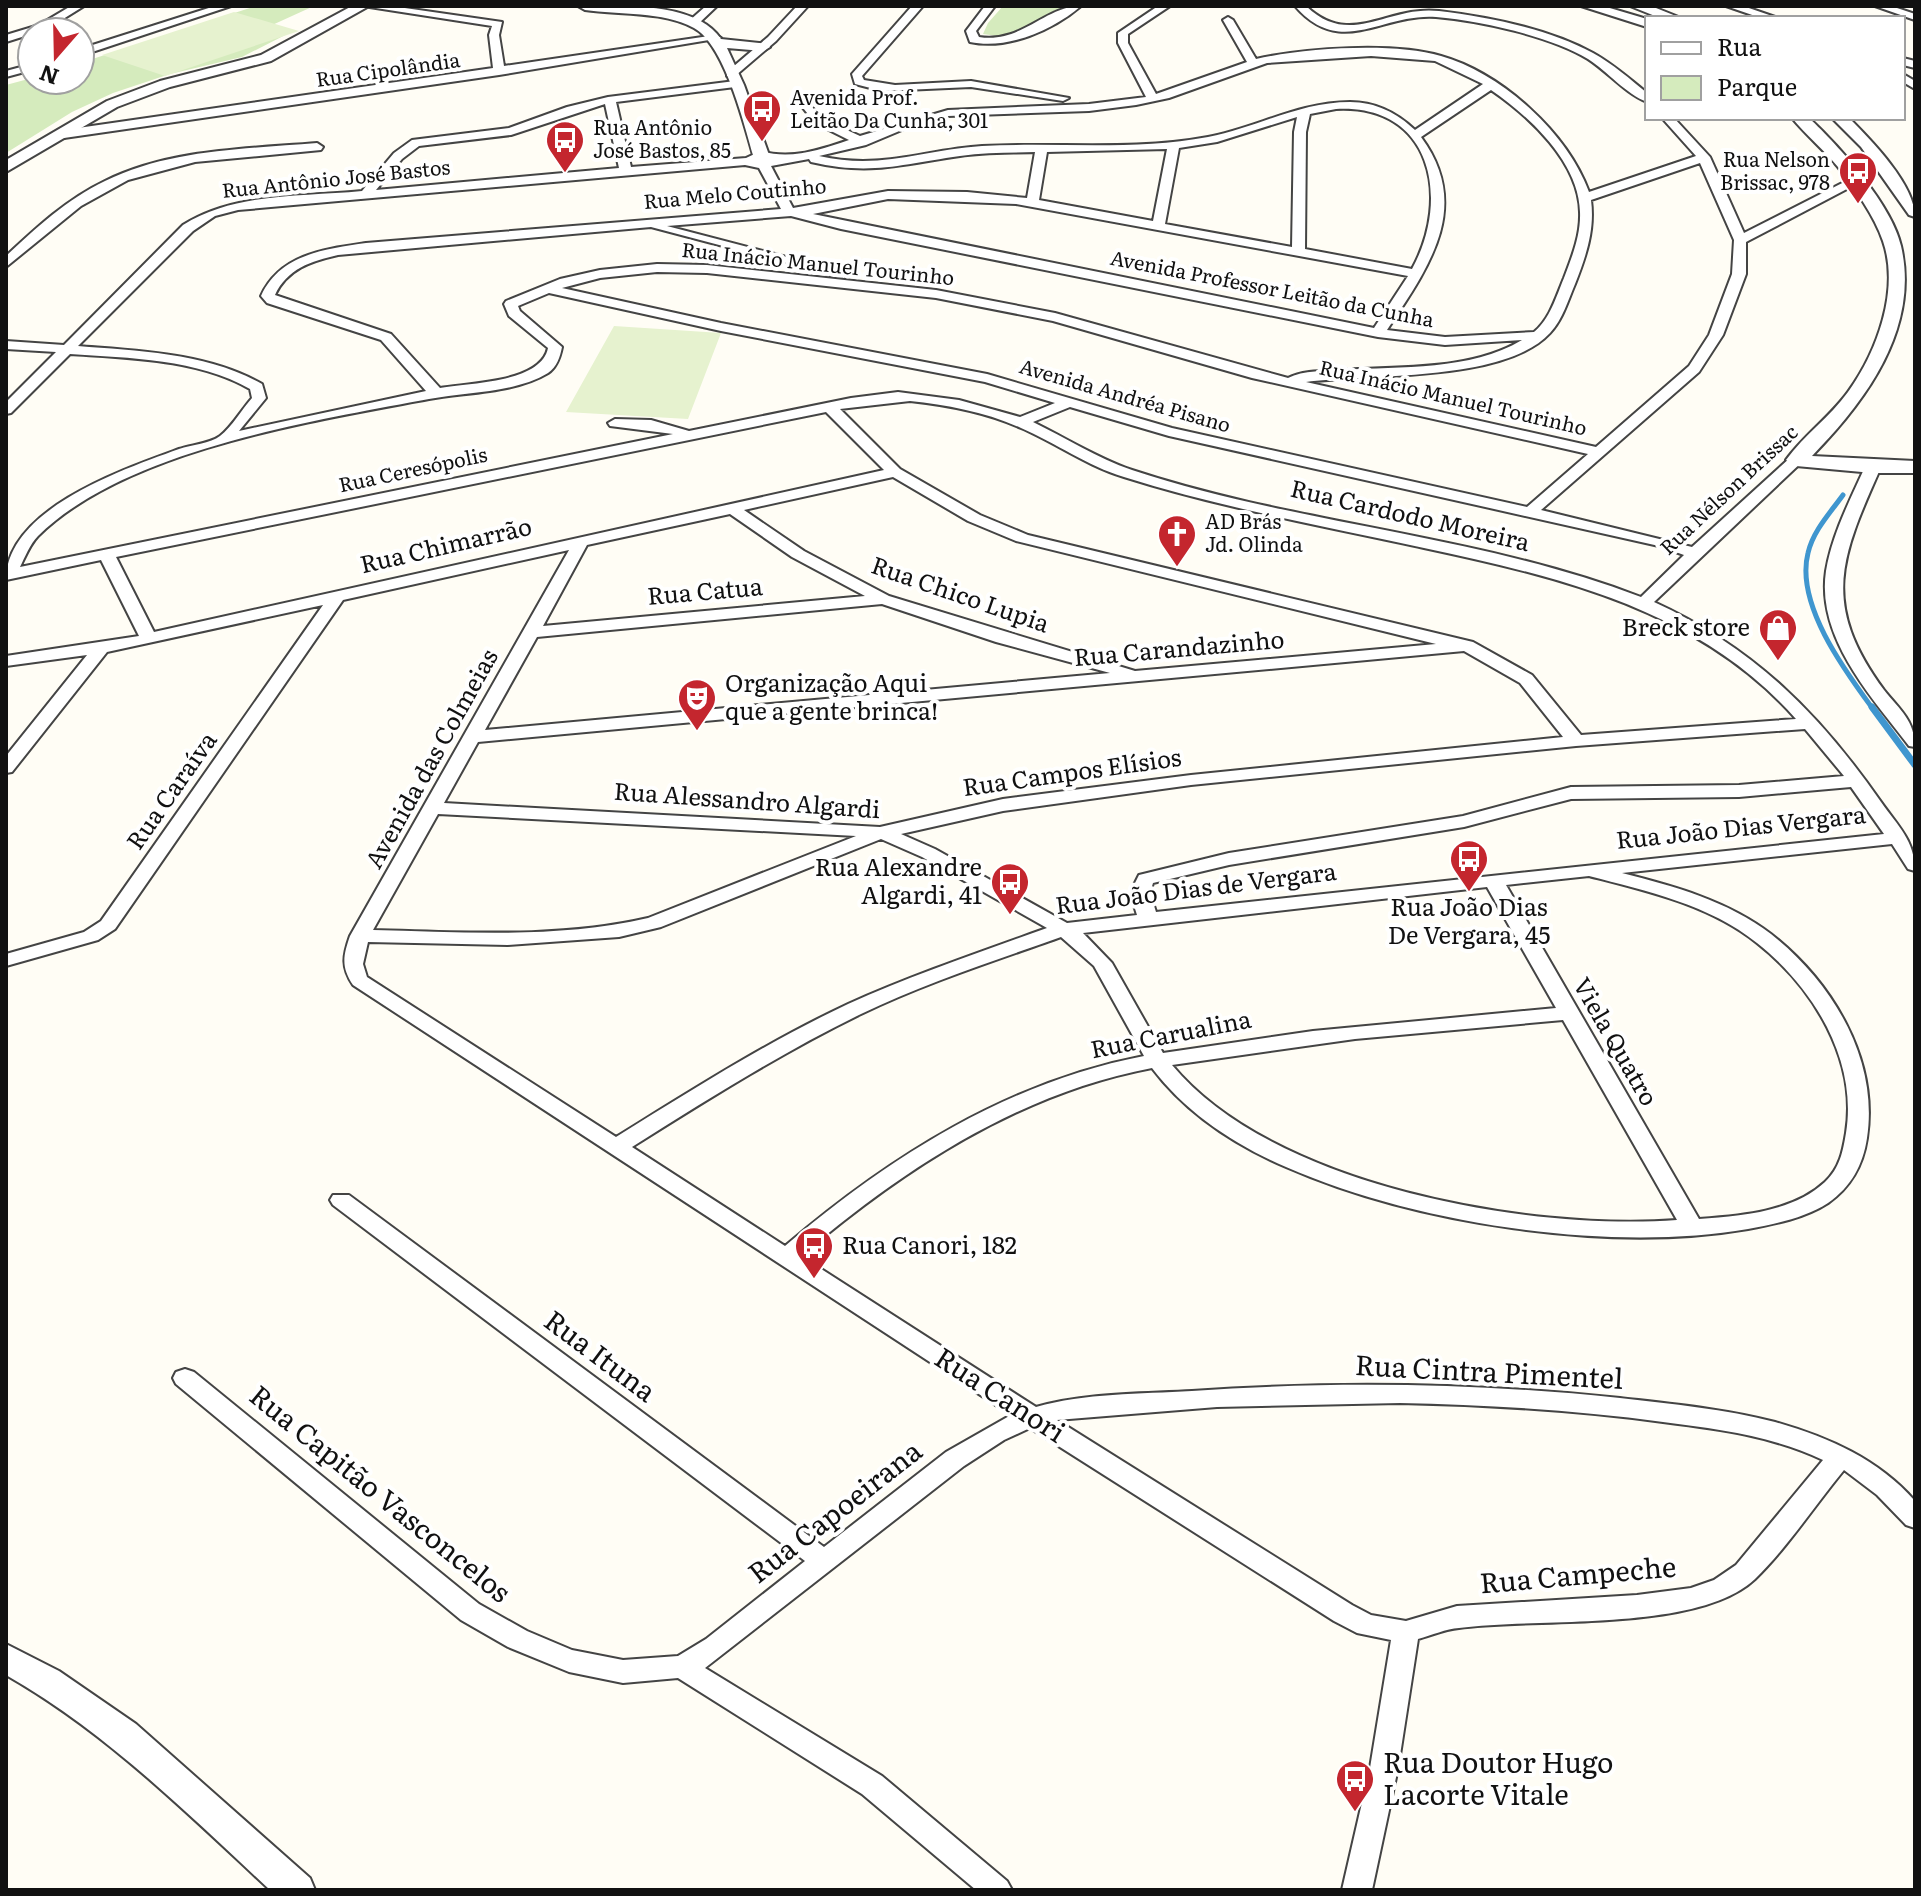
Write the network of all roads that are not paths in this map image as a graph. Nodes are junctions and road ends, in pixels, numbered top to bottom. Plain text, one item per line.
1 (79, 6) edge
2 (226, 6) edge
3 (362, 6) edge
4 (368, 6) edge
5 (585, 6) edge
6 (712, 6) edge
7 (803, 6) edge
8 (918, 6) edge
9 (990, 6) edge
10 (1076, 6) edge
11 (1165, 6) edge
12 (1300, 6) edge
13 (1588, 6) edge
14 (1637, 6) edge
15 (1731, 6) edge
16 (1880, 6) edge
17 (605, 8) edge
18 (1611, 8) edge
19 (202, 10) edge
20 (1668, 16) edge
21 (1766, 16) edge
22 (1915, 17) edge
23 (1228, 20) dead end
24 (1645, 22) edge
25 (693, 23) junction
26 (6, 39) edge
27 (718, 41) junction
28 (96, 47) edge
29 (763, 47) junction
30 (1253, 63) junction
31 (499, 72) junction
32 (733, 79) junction
33 (1493, 83) junction
34 (1645, 97) edge
35 (802, 99) dead end
36 (1153, 99) junction
37 (610, 100) junction
38 (1099, 106) junction
39 (1304, 112) junction
40 (1670, 120) edge
41 (1802, 120) edge
42 (1842, 120) edge
43 (64, 134) junction
44 (1414, 136) junction
45 (862, 142) junction
46 (1174, 145) junction
47 (317, 147) dead end
48 (1041, 149) junction
49 (807, 157) junction
50 (1704, 157) junction
51 (762, 160) junction
52 (6, 167) edge
53 (626, 171) junction
54 (1858, 180) junction
55 (366, 194) junction
56 (1585, 198) junction
57 (1032, 203) junction
58 (1873, 205) junction
59 (1913, 210) edge
60 (788, 211) junction
61 (638, 222) junction
62 (1158, 226) junction
63 (43, 228) junction
64 (1740, 240) junction
65 (8, 241) dead end
66 (1298, 253) junction
67 (6, 263) edge
68 (1417, 274) junction
69 (860, 285) junction
70 (546, 288) junction
71 (1378, 333) junction
72 (1541, 334) junction
73 (6, 345) edge
74 (68, 350) junction
75 (1284, 381) junction
76 (436, 393) junction
77 (1068, 403) junction
78 (829, 407) junction
79 (6, 410) edge
80 (1020, 422) junction
81 (615, 423) dead end
82 (686, 435) junction
83 (227, 437) junction
84 (1599, 452) junction
85 (1796, 460) junction
86 (1873, 467) junction
87 (1915, 467) edge
88 (895, 472) junction
89 (733, 508) junction
90 (1529, 513) junction
91 (582, 541) junction
92 (1692, 552) junction
93 (106, 554) junction
94 (6, 575) edge
95 (338, 595) junction
96 (883, 599) junction
97 (1644, 603) junction
98 (531, 632) junction
99 (149, 639) junction
100 (1467, 646) junction
101 (102, 648) junction
102 (6, 661) edge
103 (1143, 677) junction
104 (1809, 723) junction
105 (470, 737) junction
106 (1576, 741) junction
107 (1915, 742) edge
108 (6, 768) edge
109 (1855, 781) junction
110 (431, 808) junction
111 (880, 833) junction
112 (1897, 838) junction
113 (1915, 865) edge
114 (1591, 871) junction
115 (1493, 880) junction
116 (1148, 917) junction
117 (1061, 930) junction
118 (360, 936) junction
119 (6, 960) edge
120 (383, 994) joint
121 (1567, 1013) junction
122 (1155, 1060) junction
123 (618, 1146) junction
124 (341, 1200) dead end
125 (1693, 1228) junction
126 (786, 1257) junction
127 (185, 1378) dead end
128 (1032, 1417) junction
129 (1841, 1456) junction
130 (1915, 1518) edge
131 (824, 1561) junction
132 (1406, 1632) junction
133 (6, 1658) edge
134 (682, 1667) junction
135 (296, 1890) edge
136 (997, 1890) edge
137 (1357, 1890) edge

1 - 26 street
2 - 19 street
3 - 43 street
4 - 31 street
5 - 17 street
6 - 25 street
7 - 29 street
8 - 38 street
9 - 10 street
11 - 36 street
12 - 34 street
13 - 18 street
14 - 20 street
15 - 21 street
16 - 22 street
17 - 25 street
18 - 24 street
19 - 28 street
23 - 30 street
25 - 27 street
27 - 29 street
27 - 31 street, Rua Cipolândia
27 - 32 street
29 - 32 street
30 - 33 street
30 - 36 street
31 - 43 street, Rua Cipolândia
32 - 37 street
32 - 51 street
33 - 44 street
33 - 56 street
35 - 45 street
36 - 38 street
37 - 53 street
37 - 55 street
38 - 45 street
39 - 44 street
39 - 46 street
39 - 66 street
40 - 50 street
41 - 54 street, Rua Nélson Brissac
42 - 59 street
43 - 52 street
44 - 68 street
45 - 49 street
46 - 48 street
46 - 62 street
47 - 63 street
48 - 49 street
48 - 57 street
49 - 51 street
50 - 56 street
50 - 64 street
51 - 53 street, Rua Antônio José Bastos
51 - 60 street
53 - 55 street, Rua Antônio José Bastos
54 - 58 street, Rua Nélson Brissac
54 - 64 street
55 - 74 street, Rua Antônio José Bastos
56 - 72 street
57 - 60 street, Rua Melo Coutinho
57 - 62 street, Rua Melo Coutinho
58 - 59 street
58 - 85 street, Rua Nélson Brissac
60 - 61 street, Rua Melo Coutinho
60 - 71 street, Avenida Professor Leitão da Cunha
61 - 69 street
61 - 76 street, Rua Melo Coutinho
62 - 66 street, Rua Melo Coutinho
63 - 65 street
63 - 67 street
64 - 84 street
66 - 68 street, Rua Melo Coutinho
68 - 71 street
69 - 70 street, Rua Inácio Manuel Tourinho
69 - 75 street, Rua Inácio Manuel Tourinho
70 - 76 street, Rua Inácio Manuel Tourinho
70 - 77 street, Avenida Andréa Pisano
71 - 72 street, Avenida Professor Leitão da Cunha
72 - 75 street
73 - 74 street
74 - 79 street, Rua Antônio José Bastos
74 - 83 street
75 - 84 street, Rua Inácio Manuel Tourinho
76 - 83 street, Rua Inácio Manuel Tourinho
77 - 80 street
77 - 90 street, Avenida Andréa Pisano
78 - 80 street, Rua Cardodo Moreira
78 - 82 street, Rua Ceresópolis
78 - 88 street
80 - 97 street, Rua Cardodo Moreira
81 - 82 street
82 - 93 street, Rua Ceresópolis
83 - 94 street, Rua Inácio Manuel Tourinho
84 - 90 street
85 - 86 street
85 - 92 street, Rua Nélson Brissac
86 - 87 street
86 - 107 street
88 - 89 street, Rua Chimarrão
88 - 100 street
89 - 91 street, Rua Chimarrão
89 - 96 street, Rua Chico Lupia
90 - 92 street, Avenida Andréa Pisano
91 - 95 street, Rua Chimarrão
91 - 98 street, Avenida das Colmeias
92 - 97 street, Rua Nélson Brissac
93 - 94 street, Rua Ceresópolis
93 - 99 street
95 - 99 street, Rua Chimarrão
95 - 119 street, Rua Caraíva
96 - 98 street, Rua Catua
96 - 103 street, Rua Chico Lupia
97 - 104 street, Rua Cardodo Moreira
98 - 105 street, Avenida das Colmeias
99 - 101 street, Rua Chimarrão
100 - 103 street, Rua Carandazinho
100 - 106 street
101 - 102 street, Rua Chimarrão
101 - 108 street
103 - 105 street, Rua Carandazinho
104 - 106 street, Rua Campos Elísios
104 - 109 street, Rua Cardodo Moreira
105 - 110 street, Avenida das Colmeias
106 - 111 street, Rua Campos Elísios
109 - 112 street, Rua Cardodo Moreira
109 - 116 street
110 - 111 street, Rua Alessandro Algardi
110 - 118 street, Avenida das Colmeias
111 - 117 street, Rua Alessandro Algardi
111 - 118 street, Rua Campos Elísios
112 - 113 street, Rua Cardodo Moreira
112 - 114 street, Rua João Dias Vergara
114 - 115 street, Rua João Dias de Vergara
114 - 125 street, Rua Alessandro Algardi
115 - 116 street, Rua João Dias de Vergara
115 - 121 street, Viela Quatro
116 - 117 street, Rua João Dias de Vergara
117 - 122 street, Rua Alessandro Algardi
117 - 123 street, Rua João Dias de Vergara
118 - 120 street, Avenida das Colmeias
120 - 123 street, Rua Canori
121 - 122 street, Rua Carualina
121 - 125 street, Viela Quatro
122 - 125 street, Rua Alessandro Algardi
122 - 126 street, Rua Carualina
123 - 126 street, Rua Canori
124 - 131 street, Rua Ituna
126 - 128 street, Rua Canori
127 - 134 street, Rua Capitão Vasconcelos
128 - 129 street, Rua Cintra Pimentel
128 - 131 street, Rua Capoeirana
128 - 132 street, Rua Canori
129 - 130 street, Rua Cintra Pimentel
129 - 132 street, Rua Campeche
131 - 134 street, Rua Capoeirana
132 - 137 street
133 - 135 street
134 - 136 street

